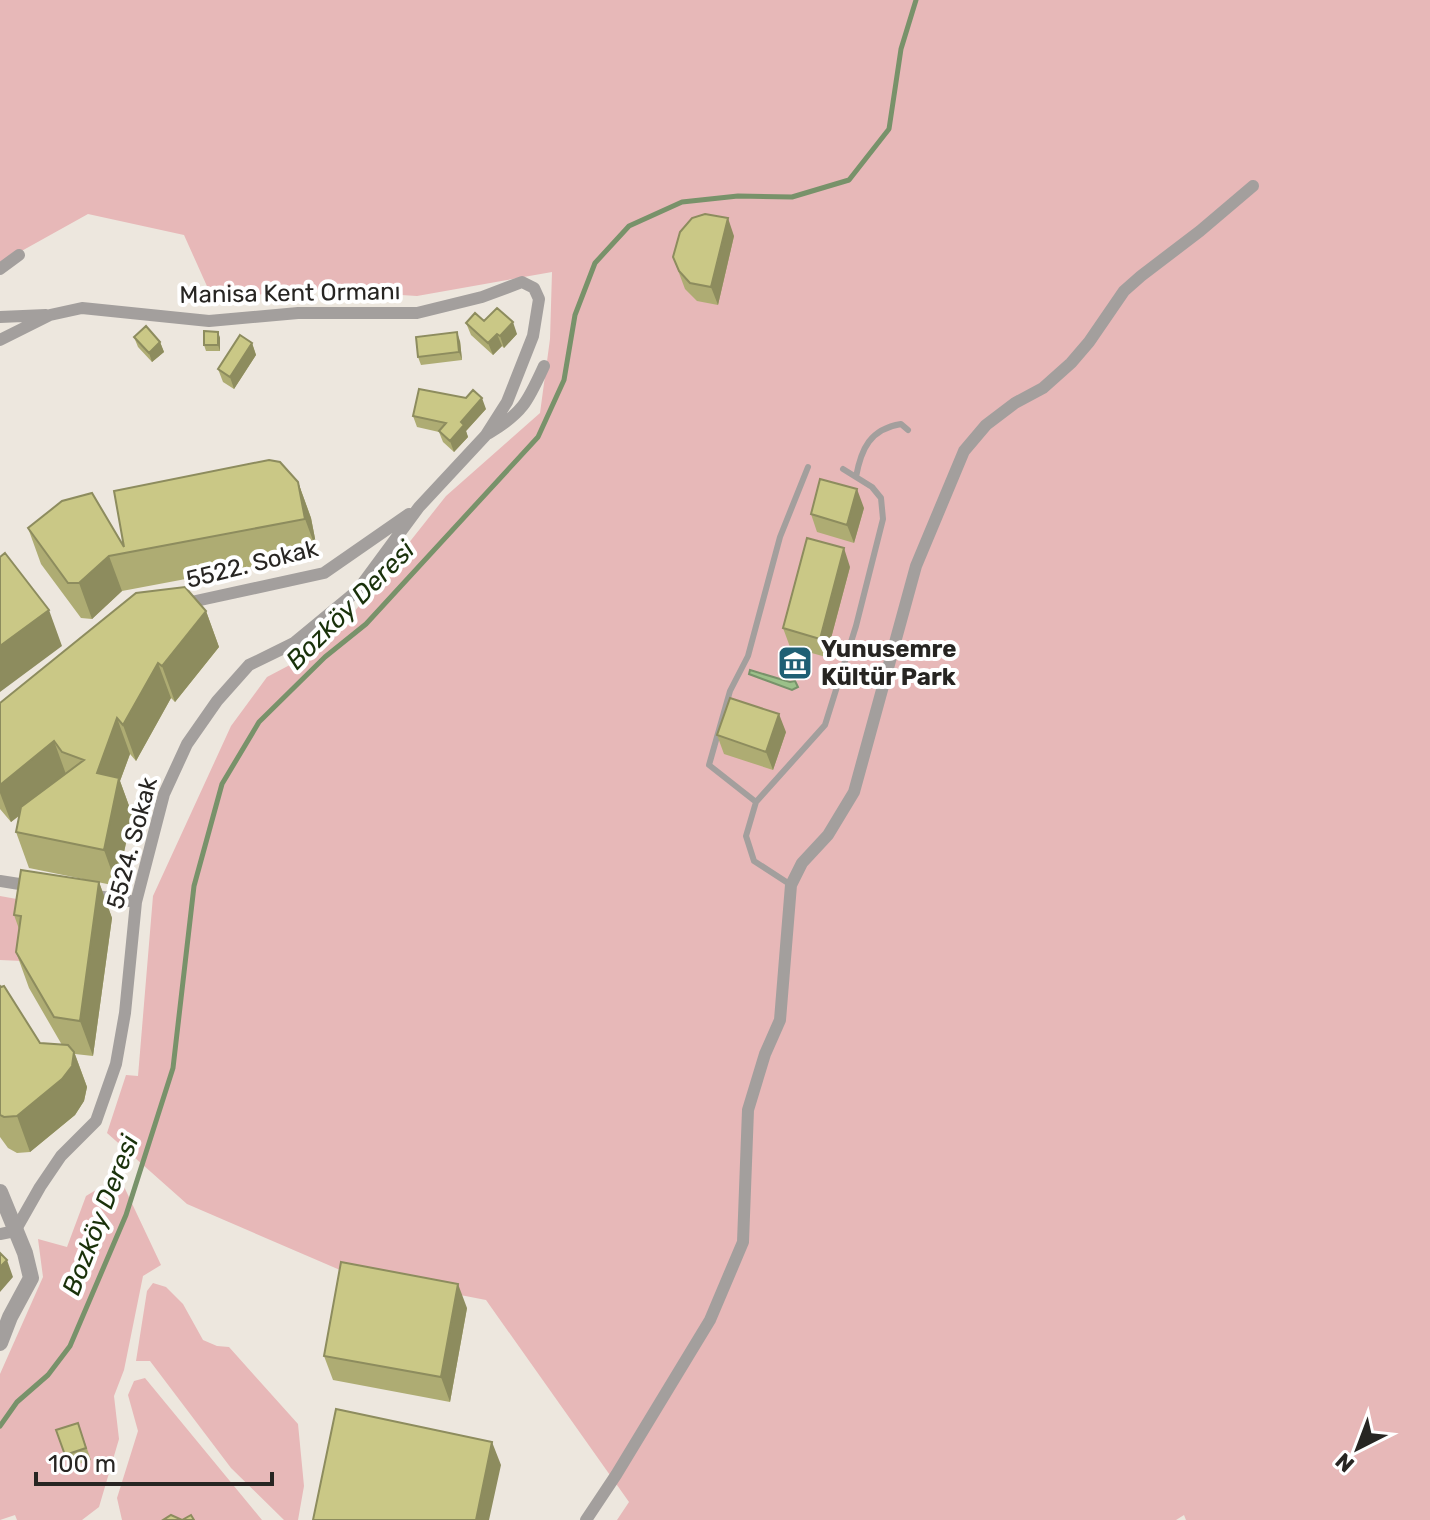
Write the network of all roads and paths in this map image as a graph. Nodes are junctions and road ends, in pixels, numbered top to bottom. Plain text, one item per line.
1 (1253, 186) dead end
2 (19, 255) dead end
3 (0, 269) edge
4 (534, 288) joint
5 (50, 315) junction
6 (0, 317) edge
7 (0, 340) edge
8 (544, 366) dead end
9 (908, 430) dead end
10 (486, 435) junction
11 (808, 467) dead end
12 (843, 469) dead end
13 (856, 477) junction
14 (419, 507) junction
15 (168, 607) edge
16 (756, 802) junction
17 (0, 881) edge
18 (791, 885) junction
19 (45, 888) edge
20 (75, 893) edge
21 (136, 902) junction
22 (0, 1192) edge
23 (8, 1232) edge
24 (0, 1343) edge
25 (586, 1520) edge

1 - 18 street
2 - 3 street
4 - 5 street, Manisa Kent Ormanı
4 - 10 street, 5524. Sokak
5 - 6 street
5 - 7 street, Manisa Kent Ormanı
8 - 10 street
9 - 13 lane
10 - 14 street, 5524. Sokak
11 - 16 lane
12 - 13 lane
13 - 16 lane
14 - 15 street, 5522. Sokak
14 - 21 street, 5524. Sokak
16 - 18 lane
17 - 19 street
18 - 25 street
20 - 21 street
21 - 23 street, 5524. Sokak
22 - 23 street
23 - 24 street

